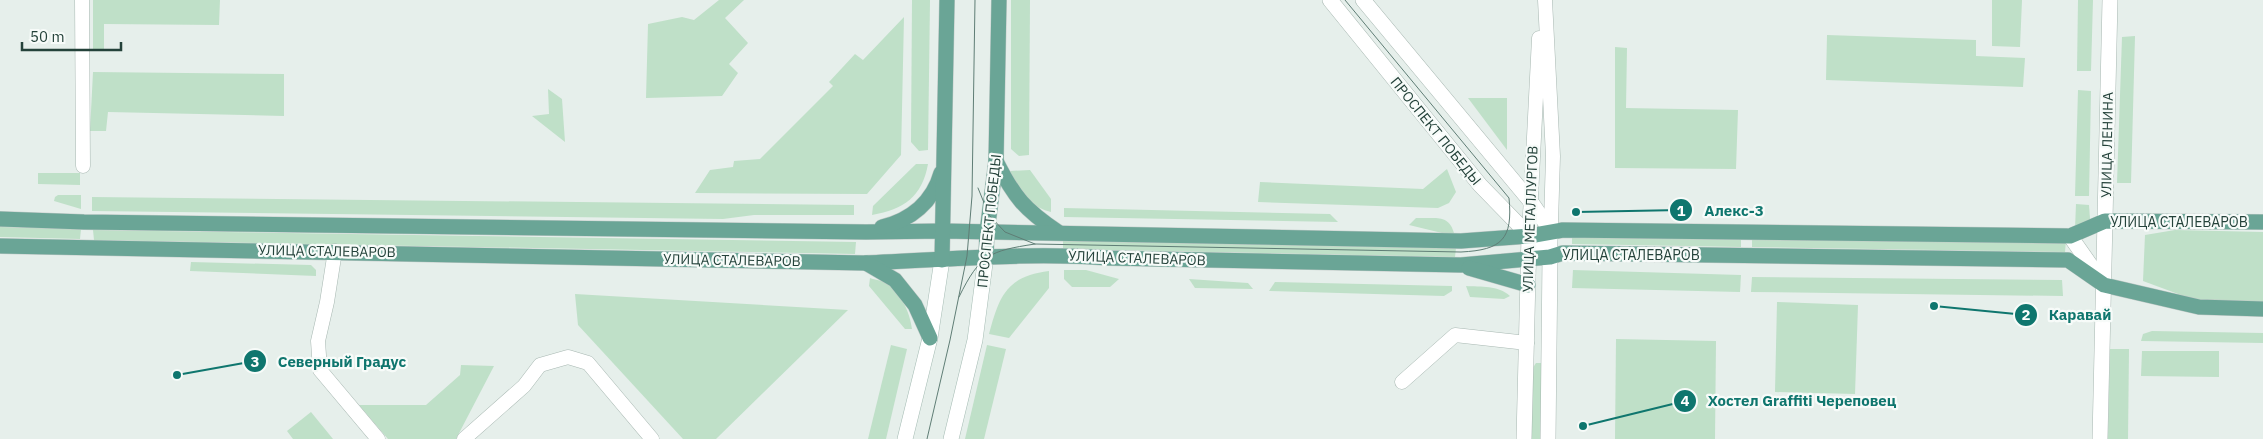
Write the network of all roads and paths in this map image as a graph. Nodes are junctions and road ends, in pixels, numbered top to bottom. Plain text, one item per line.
1 (82, 0) edge
2 (947, 0) edge
3 (998, 0) edge
4 (1330, 0) edge
5 (1363, 0) edge
6 (1543, 0) edge
7 (2110, 0) edge
8 (944, 159) junction
9 (996, 161) junction
10 (83, 166) dead end
11 (1530, 202) junction
12 (0, 218) edge
13 (2105, 221) junction
14 (2263, 222) edge
15 (944, 231) junction
16 (1551, 231) junction
17 (866, 232) junction
18 (987, 232) junction
19 (1058, 232) junction
20 (1530, 236) junction
21 (2070, 236) junction
22 (0, 246) edge
23 (335, 251) junction
24 (986, 256) junction
25 (1550, 257) junction
26 (1529, 259) junction
27 (942, 260) junction
28 (864, 263) junction
29 (1461, 266) junction
30 (2104, 284) junction
31 (1528, 285) junction
32 (2263, 309) edge
33 (930, 338) junction
34 (1527, 343) junction
35 (1402, 382) dead end
36 (378, 439) edge
37 (464, 439) edge
38 (652, 439) edge
39 (905, 439) edge
40 (951, 439) edge
41 (1524, 439) edge
42 (1548, 439) edge
43 (2100, 439) edge

1 - 10 street
2 - 8 main road
3 - 9 main road, ПРОСПЕКТ ПОБЕДЫ
4 - 20 street, ПРОСПЕКТ ПОБЕДЫ
5 - 11 street, ПРОСПЕКТ ПОБЕДЫ
6 - 11 street, УЛИЦА МЕТАЛЛУРГОВ
6 - 16 street, УЛИЦА МЕТАЛЛУРГОВ
7 - 13 street, УЛИЦА ЛЕНИНА
8 - 15 main road
8 - 17 main road
9 - 18 main road, ПРОСПЕКТ ПОБЕДЫ
9 - 19 main road
11 - 16 street, ПРОСПЕКТ ПОБЕДЫ
11 - 20 street, УЛИЦА МЕТАЛЛУРГОВ
12 - 17 main road, УЛИЦА СТАЛЕВАРОВ
13 - 14 main road, УЛИЦА СТАЛЕВАРОВ
13 - 21 main road, УЛИЦА СТАЛЕВАРОВ
13 - 30 street, УЛИЦА ЛЕНИНА
15 - 17 main road, УЛИЦА СТАЛЕВАРОВ
15 - 18 main road, УЛИЦА СТАЛЕВАРОВ
15 - 27 main road
16 - 20 main road, УЛИЦА СТАЛЕВАРОВ
16 - 21 main road, УЛИЦА СТАЛЕВАРОВ
16 - 25 street, УЛИЦА МЕТАЛЛУРГОВ
18 - 19 main road, УЛИЦА СТАЛЕВАРОВ
18 - 24 main road, ПРОСПЕКТ ПОБЕДЫ
19 - 20 main road, УЛИЦА СТАЛЕВАРОВ
20 - 25 street, ПРОСПЕКТ ПОБЕДЫ
20 - 26 street, УЛИЦА МЕТАЛЛУРГОВ
21 - 30 street
22 - 23 main road, УЛИЦА СТАЛЕВАРОВ
23 - 28 main road, УЛИЦА СТАЛЕВАРОВ
23 - 36 street
24 - 27 main road, УЛИЦА СТАЛЕВАРОВ
24 - 29 main road, УЛИЦА СТАЛЕВАРОВ
24 - 40 street, ПРОСПЕКТ ПОБЕДЫ
25 - 26 main road, УЛИЦА СТАЛЕВАРОВ
25 - 30 main road, УЛИЦА СТАЛЕВАРОВ
25 - 42 street, УЛИЦА МЕТАЛЛУРГОВ
26 - 29 main road, УЛИЦА СТАЛЕВАРОВ
26 - 31 street, УЛИЦА МЕТАЛЛУРГОВ
27 - 28 main road, УЛИЦА СТАЛЕВАРОВ
27 - 33 street
28 - 33 main road
29 - 31 main road
30 - 32 main road, УЛИЦА СТАЛЕВАРОВ
30 - 43 street, УЛИЦА ЛЕНИНА
31 - 34 street, УЛИЦА МЕТАЛЛУРГОВ
33 - 39 street
34 - 35 street
34 - 41 street, УЛИЦА МЕТАЛЛУРГОВ
37 - 38 street

